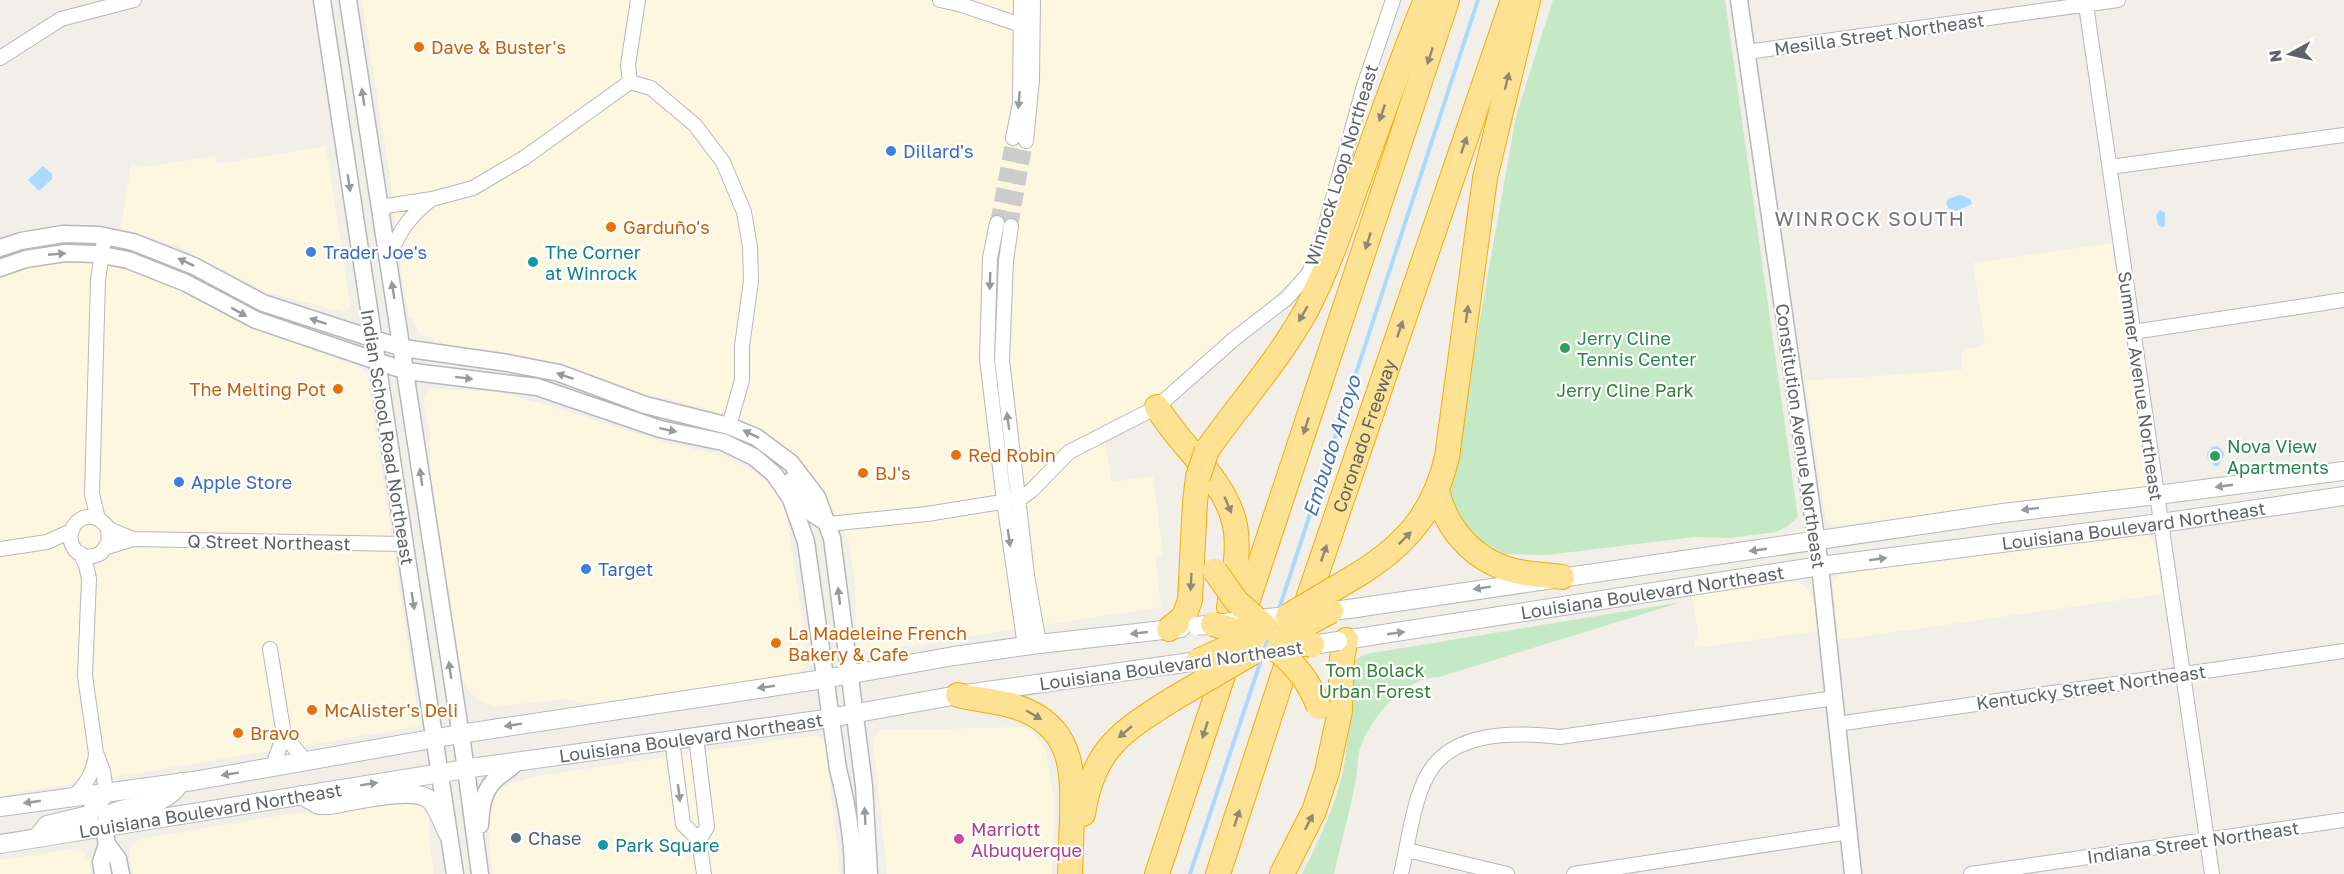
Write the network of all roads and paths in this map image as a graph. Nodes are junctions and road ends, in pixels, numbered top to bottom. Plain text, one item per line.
1 (134, 0) edge
2 (322, 0) edge
3 (348, 0) edge
4 (638, 0) edge
5 (939, 0) edge
6 (1021, 0) edge
7 (1033, 0) edge
8 (1393, 0) edge
9 (1426, 0) edge
10 (1447, 0) edge
11 (1513, 0) edge
12 (1528, 0) edge
13 (1739, 0) edge
14 (2118, 0) edge
15 (2086, 5) junction
16 (1021, 25) junction
17 (1747, 52) junction
18 (1, 55) edge
19 (1026, 77) junction
20 (630, 82) junction
21 (2344, 135) edge
22 (1020, 140) tunnel mouth
23 (2110, 167) junction
24 (432, 199) junction
25 (380, 207) junction
26 (997, 223) tunnel mouth
27 (1011, 226) tunnel mouth
28 (105, 236) junction
29 (0, 248) edge
30 (101, 255) junction
31 (388, 259) junction
32 (0, 268) edge
33 (2344, 300) edge
34 (2133, 332) junction
35 (374, 339) junction
36 (403, 348) junction
37 (377, 360) junction
38 (406, 370) junction
39 (618, 395) junction
40 (1157, 407) junction
41 (612, 413) junction
42 (729, 426) junction
43 (744, 451) junction
44 (2344, 471) edge
45 (1437, 490) junction
46 (92, 494) junction
47 (2157, 495) junction
48 (2344, 496) edge
49 (1020, 499) junction
50 (1004, 501) junction
51 (103, 523) junction
52 (2161, 523) junction
53 (828, 524) junction
54 (75, 525) junction
55 (1194, 526) junction
56 (133, 539) junction
57 (1816, 541) junction
58 (48, 542) junction
59 (404, 544) junction
60 (0, 549) edge
61 (104, 550) junction
62 (77, 552) junction
63 (1820, 566) junction
64 (1562, 577) junction
65 (89, 579) junction
66 (1340, 610) joint
67 (1205, 625) joint
68 (1169, 629) junction
69 (1268, 636) junction
70 (1342, 641) junction
71 (1032, 645) junction
72 (1312, 645) joint
73 (270, 649) dead end
74 (2344, 651) edge
75 (1192, 662) joint
76 (849, 675) junction
77 (2181, 675) junction
78 (824, 679) junction
79 (958, 695) junction
80 (1834, 698) junction
81 (1213, 705) junction
82 (854, 714) junction
83 (832, 718) junction
84 (1837, 724) junction
85 (283, 729) junction
86 (460, 734) junction
87 (696, 737) junction
88 (433, 740) junction
89 (672, 740) junction
90 (96, 753) junction
91 (1329, 758) junction
92 (306, 762) junction
93 (516, 762) junction
94 (272, 768) junction
95 (466, 769) junction
96 (439, 773) junction
97 (181, 782) junction
98 (106, 792) junction
99 (301, 795) junction
100 (73, 797) junction
101 (0, 807) edge
102 (2344, 820) edge
103 (1849, 832) junction
104 (448, 834) junction
105 (105, 836) junction
106 (37, 838) junction
107 (2207, 839) junction
108 (699, 840) junction
109 (0, 844) edge
110 (1407, 850) junction
111 (1070, 868) edge
112 (103, 874) edge
113 (121, 874) edge
114 (455, 874) edge
115 (481, 874) edge
116 (704, 874) edge
117 (853, 874) edge
118 (869, 874) edge
119 (1157, 874) edge
120 (1218, 874) edge
121 (1282, 874) edge
122 (1401, 874) edge
123 (1507, 874) edge
124 (1574, 874) edge
125 (1853, 874) edge
126 (1971, 874) edge
127 (2212, 874) edge

1 - 18 street
2 -> 35 street, Indian School Road Northeast
25 -> 3 street, Indian School Road Northeast
4 - 20 street
5 - 16 street
6 - 16 street
7 - 19 street
8 - 40 street, Winrock Loop Northeast
9 -> 55 highway, bridge
10 -> 81 highway
120 -> 11 highway, Coronado Freeway
45 -> 12 highway
13 - 17 street, Constitution Avenue Northeast
14 - 15 street, Mesilla Street Northeast
15 - 17 street, Mesilla Street Northeast
15 - 23 street, Summer Avenue Northeast
16 - 19 street
17 - 57 street, Constitution Avenue Northeast
19 - 22 street
20 - 24 street
20 - 42 street
21 - 23 street
23 - 34 street, Summer Avenue Northeast
24 - 25 street
24 - 31 street
25 - 31 street, Indian School Road Northeast
26 -> 50 street
49 -> 27 street
28 - 29 street
28 - 30 street
35 -> 28 street
32 -> 30 street
30 -> 37 street
30 - 46 street
36 -> 31 street, Indian School Road Northeast
33 - 34 street
34 - 47 street, Summer Avenue Northeast
35 - 36 street
35 - 37 street, Indian School Road Northeast
36 - 38 street, Indian School Road Northeast
39 -> 36 street
37 - 38 street
37 - 59 street, Indian School Road Northeast
38 -> 41 street
86 -> 38 street, Indian School Road Northeast
39 - 41 street
39 - 42 street
40 - 49 street, Winrock Loop Northeast
40 -> 81 highway
41 -> 43 street
53 -> 42 street
43 - 53 street
43 - 78 street
44 -> 47 main road, Louisiana Boulevard Northeast
45 - 64 highway
69 -> 45 highway, bridge
46 - 51 street
46 - 54 street
47 - 52 street, Summer Avenue Northeast
47 -> 57 main road, Louisiana Boulevard Northeast
48 - 52 main road, Louisiana Boulevard Northeast
49 - 50 street
49 - 71 street
50 - 53 street
50 -> 71 street
51 - 54 street
51 - 56 street, Q Street Northeast
51 - 61 street
63 -> 52 main road, Louisiana Boulevard Northeast
52 - 77 street, Summer Avenue Northeast
76 -> 53 street
54 - 58 street
54 - 62 street
55 -> 68 highway
55 - 69 highway, bridge
56 - 59 street, Q Street Northeast
56 - 61 street, Q Street Northeast
57 - 63 street, Constitution Avenue Northeast
57 -> 64 main road, Louisiana Boulevard Northeast
58 - 60 street
58 - 62 street
59 -> 88 street, Indian School Road Northeast
61 - 62 street
61 - 65 street
62 - 65 street
70 -> 63 main road, Louisiana Boulevard Northeast
63 - 80 street, Constitution Avenue Northeast
64 -> 66 main road, Louisiana Boulevard Northeast
65 - 90 street
66 - 69 highway, bridge
67 - 68 main road, Louisiana Boulevard Northeast
67 - 69 highway, bridge
68 -> 71 main road, Louisiana Boulevard Northeast
69 - 72 highway, bridge
69 - 75 highway, bridge
69 - 91 highway, bridge
69 -> 111 highway, bridge
70 - 72 main road, Louisiana Boulevard Northeast, bridge
70 - 91 highway
71 - 76 main road, Louisiana Boulevard Northeast
73 - 85 street
74 - 77 street, Kentucky Street Northeast
75 - 79 main road, Louisiana Boulevard Northeast
76 - 78 main road, Louisiana Boulevard Northeast
76 - 82 street
77 - 84 street, Kentucky Street Northeast
77 - 107 street, Summer Avenue Northeast
78 - 83 street
78 -> 86 main road, Louisiana Boulevard Northeast
79 - 82 main road, Louisiana Boulevard Northeast
79 -> 111 highway
80 - 84 street, Constitution Avenue Northeast
80 - 110 street
81 -> 119 highway
82 - 83 main road, Louisiana Boulevard Northeast
118 -> 82 street
83 - 87 main road, Louisiana Boulevard Northeast
83 - 117 street
84 - 103 street, Constitution Avenue Northeast
85 - 92 street
85 - 94 street
86 - 88 main road, Louisiana Boulevard Northeast
86 - 95 street, Indian School Road Northeast
87 - 89 main road, Louisiana Boulevard Northeast
87 - 108 street
88 - 92 main road, Louisiana Boulevard Northeast
88 - 96 street, Indian School Road Northeast
89 - 93 main road, Louisiana Boulevard Northeast
89 -> 108 street
90 - 98 street
90 - 100 street
121 -> 91 highway
92 - 94 main road, Louisiana Boulevard Northeast
93 - 95 main road, Louisiana Boulevard Northeast
93 - 115 street
94 -> 97 main road, Louisiana Boulevard Northeast
95 - 96 main road, Louisiana Boulevard Northeast
95 - 115 street, Indian School Road Northeast
99 -> 96 main road, Louisiana Boulevard Northeast
96 - 104 street, Indian School Road Northeast
97 - 98 main road, Louisiana Boulevard Northeast
97 - 105 main road
98 - 100 main road, Louisiana Boulevard Northeast
98 - 106 main road
99 - 104 main road
99 - 105 main road, Louisiana Boulevard Northeast
100 -> 101 main road, Louisiana Boulevard Northeast
102 - 107 street, Indiana Street Northeast
103 - 124 street
103 - 125 street, Constitution Avenue Northeast
104 - 114 street, Indian School Road Northeast
105 - 106 main road, Louisiana Boulevard Northeast
105 - 112 street
105 - 113 street
106 - 109 main road, Louisiana Boulevard Northeast
107 - 126 street, Indiana Street Northeast
107 - 127 street, Summer Avenue Northeast
108 - 116 street
110 - 122 street
110 - 123 street

